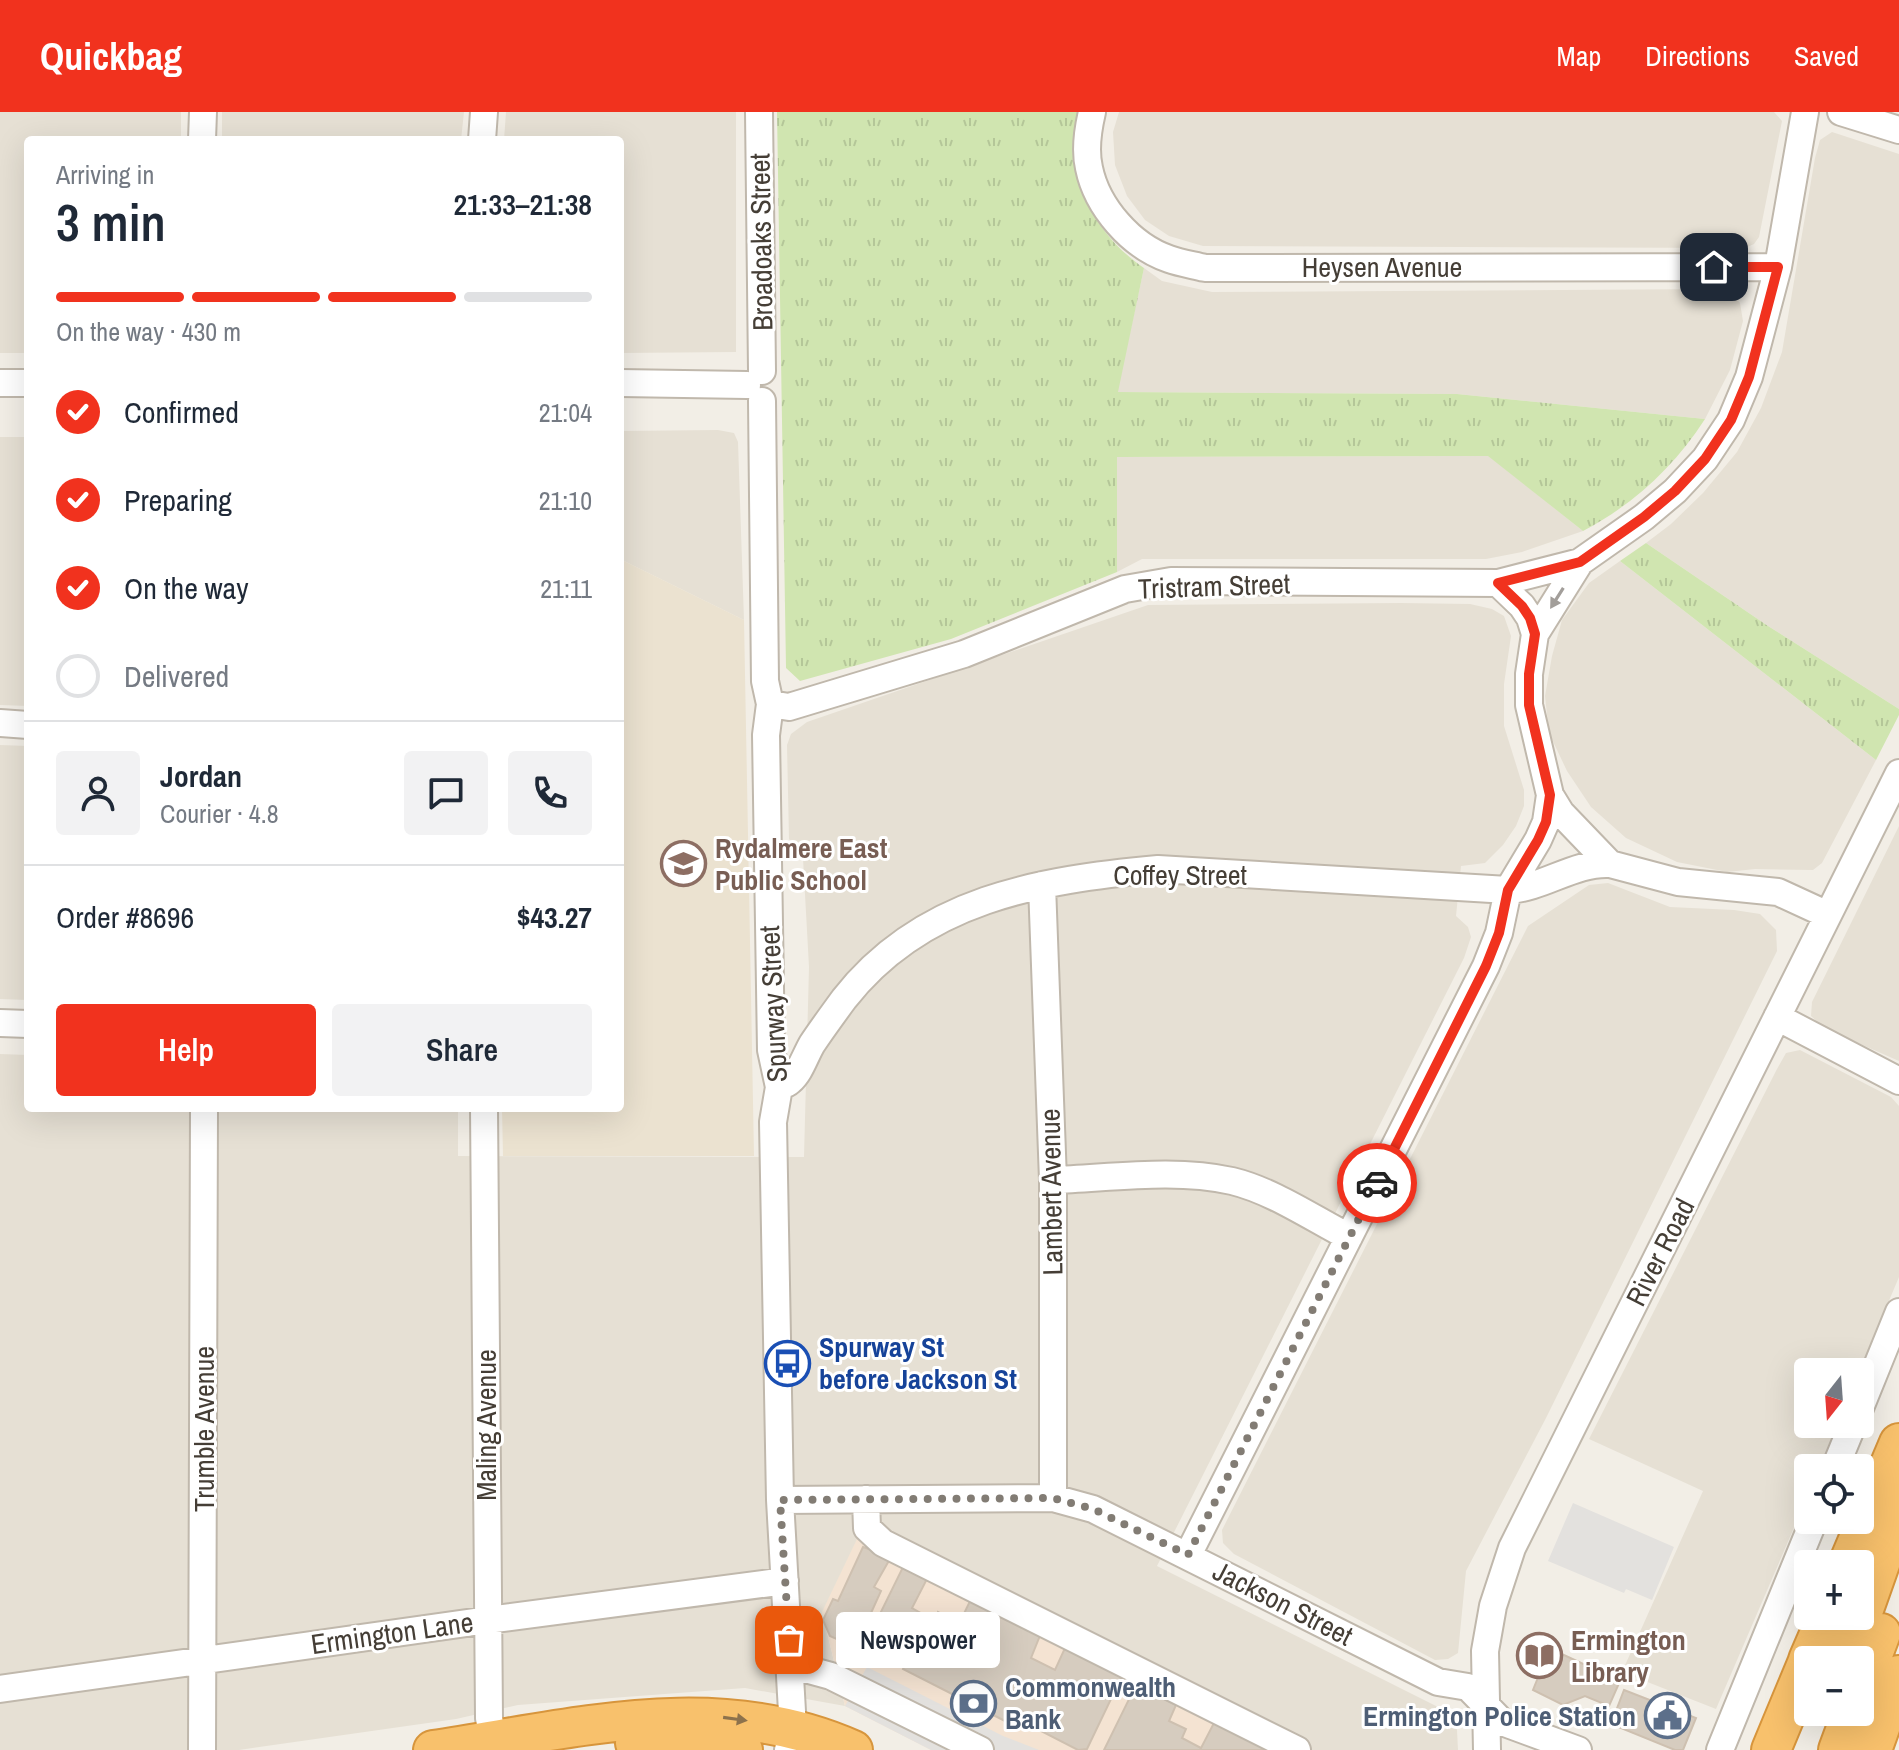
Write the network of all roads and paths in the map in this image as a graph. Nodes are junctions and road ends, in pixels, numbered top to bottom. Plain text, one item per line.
1 (203, 112) edge
2 (484, 112) edge
3 (759, 112) edge
4 (1092, 112) edge
5 (1805, 112) edge
6 (1841, 112) edge
7 (1899, 130) edge
8 (202, 136) edge
9 (482, 136) edge
10 (1778, 267) junction
11 (0, 383) edge
12 (24, 383) edge
13 (624, 383) edge
14 (757, 386) junction
15 (1580, 562) junction
16 (1498, 583) junction
17 (1535, 634) junction
18 (770, 704) junction
19 (0, 723) edge
20 (24, 725) edge
21 (1899, 773) edge
22 (1550, 795) junction
23 (1610, 864) junction
24 (1042, 885) junction
25 (1508, 890) junction
26 (1828, 915) junction
27 (1777, 1017) junction
28 (0, 1023) edge
29 (24, 1024) edge
30 (1899, 1081) edge
31 (779, 1087) junction
32 (204, 1112) edge
33 (484, 1112) edge
34 (1053, 1180) junction
35 (1349, 1237) junction
36 (1899, 1312) edge
37 (1874, 1374) edge
38 (1899, 1443) edge
39 (1053, 1498) junction
40 (866, 1499) junction
41 (780, 1500) junction
42 (1899, 1510) edge
43 (1808, 1534) edge
44 (1854, 1550) edge
45 (1188, 1555) junction
46 (785, 1581) junction
47 (1899, 1581) edge
48 (488, 1620) junction
49 (1851, 1646) edge
50 (1874, 1650) edge
51 (204, 1660) junction
52 (791, 1670) junction
53 (1899, 1675) edge
54 (0, 1689) edge
55 (1794, 1694) edge
56 (1485, 1705) junction
57 (1822, 1726) edge
58 (1847, 1726) edge
59 (790, 1740) edge
60 (493, 1741) junction
61 (202, 1750) edge
62 (433, 1750) edge
63 (569, 1750) edge
64 (743, 1750) edge
65 (853, 1750) edge
66 (980, 1750) edge
67 (1297, 1750) edge
68 (1487, 1750) edge
69 (1578, 1750) edge
70 (1720, 1750) edge
71 (1771, 1750) edge
72 (1813, 1750) edge
73 (1838, 1750) edge
74 (1872, 1750) edge

1 - 8 street
2 - 9 street
3 - 14 street, Broadoaks Street
4 - 10 street, Heysen Avenue
5 - 10 street
6 - 7 street
10 - 15 street
11 - 12 street
13 - 14 street
14 - 18 street, Spurway Street
15 - 16 street, Tristram Street
15 -> 17 street
16 - 17 street
16 - 18 street, Tristram Street
17 - 22 street
18 - 31 street, Spurway Street
19 - 20 street
21 - 26 street, River Road
22 - 23 street
22 - 25 street
23 - 25 street, Coffey Street
23 - 26 street, Coffey Street
24 - 25 street, Coffey Street
24 - 31 street, Coffey Street
24 - 34 street, Lambert Avenue
25 - 35 street
26 - 27 street, River Road
27 - 30 street
27 - 56 street, River Road
28 - 29 street
31 - 41 street, Spurway Street
32 - 51 street, Trumble Avenue
33 - 48 street, Maling Avenue
34 - 35 street
34 - 39 street, Lambert Avenue
35 - 45 street
36 - 37 street
38 - 44 highway
39 - 40 street, Jackson Street
39 - 45 street, Jackson Street
40 - 41 street, Jackson Street
40 - 67 street
41 - 46 street, Spurway Street
42 - 49 highway
43 - 70 street
45 - 56 street, Jackson Street
46 - 48 street, Ermington Lane
46 - 52 street, Spurway Street
47 - 50 highway
48 - 51 street, Ermington Lane
48 - 60 street, Maling Avenue
51 - 54 street, Ermington Lane
51 - 61 street, Trumble Avenue
52 - 59 street, Spurway Street
52 - 66 street
53 - 74 highway
55 - 71 highway
56 - 68 street, River Road
56 - 69 street, Jackson Street
57 - 72 highway
58 - 73 highway
60 -> 59 highway
59 - 65 highway
60 - 62 highway
63 - 64 highway

